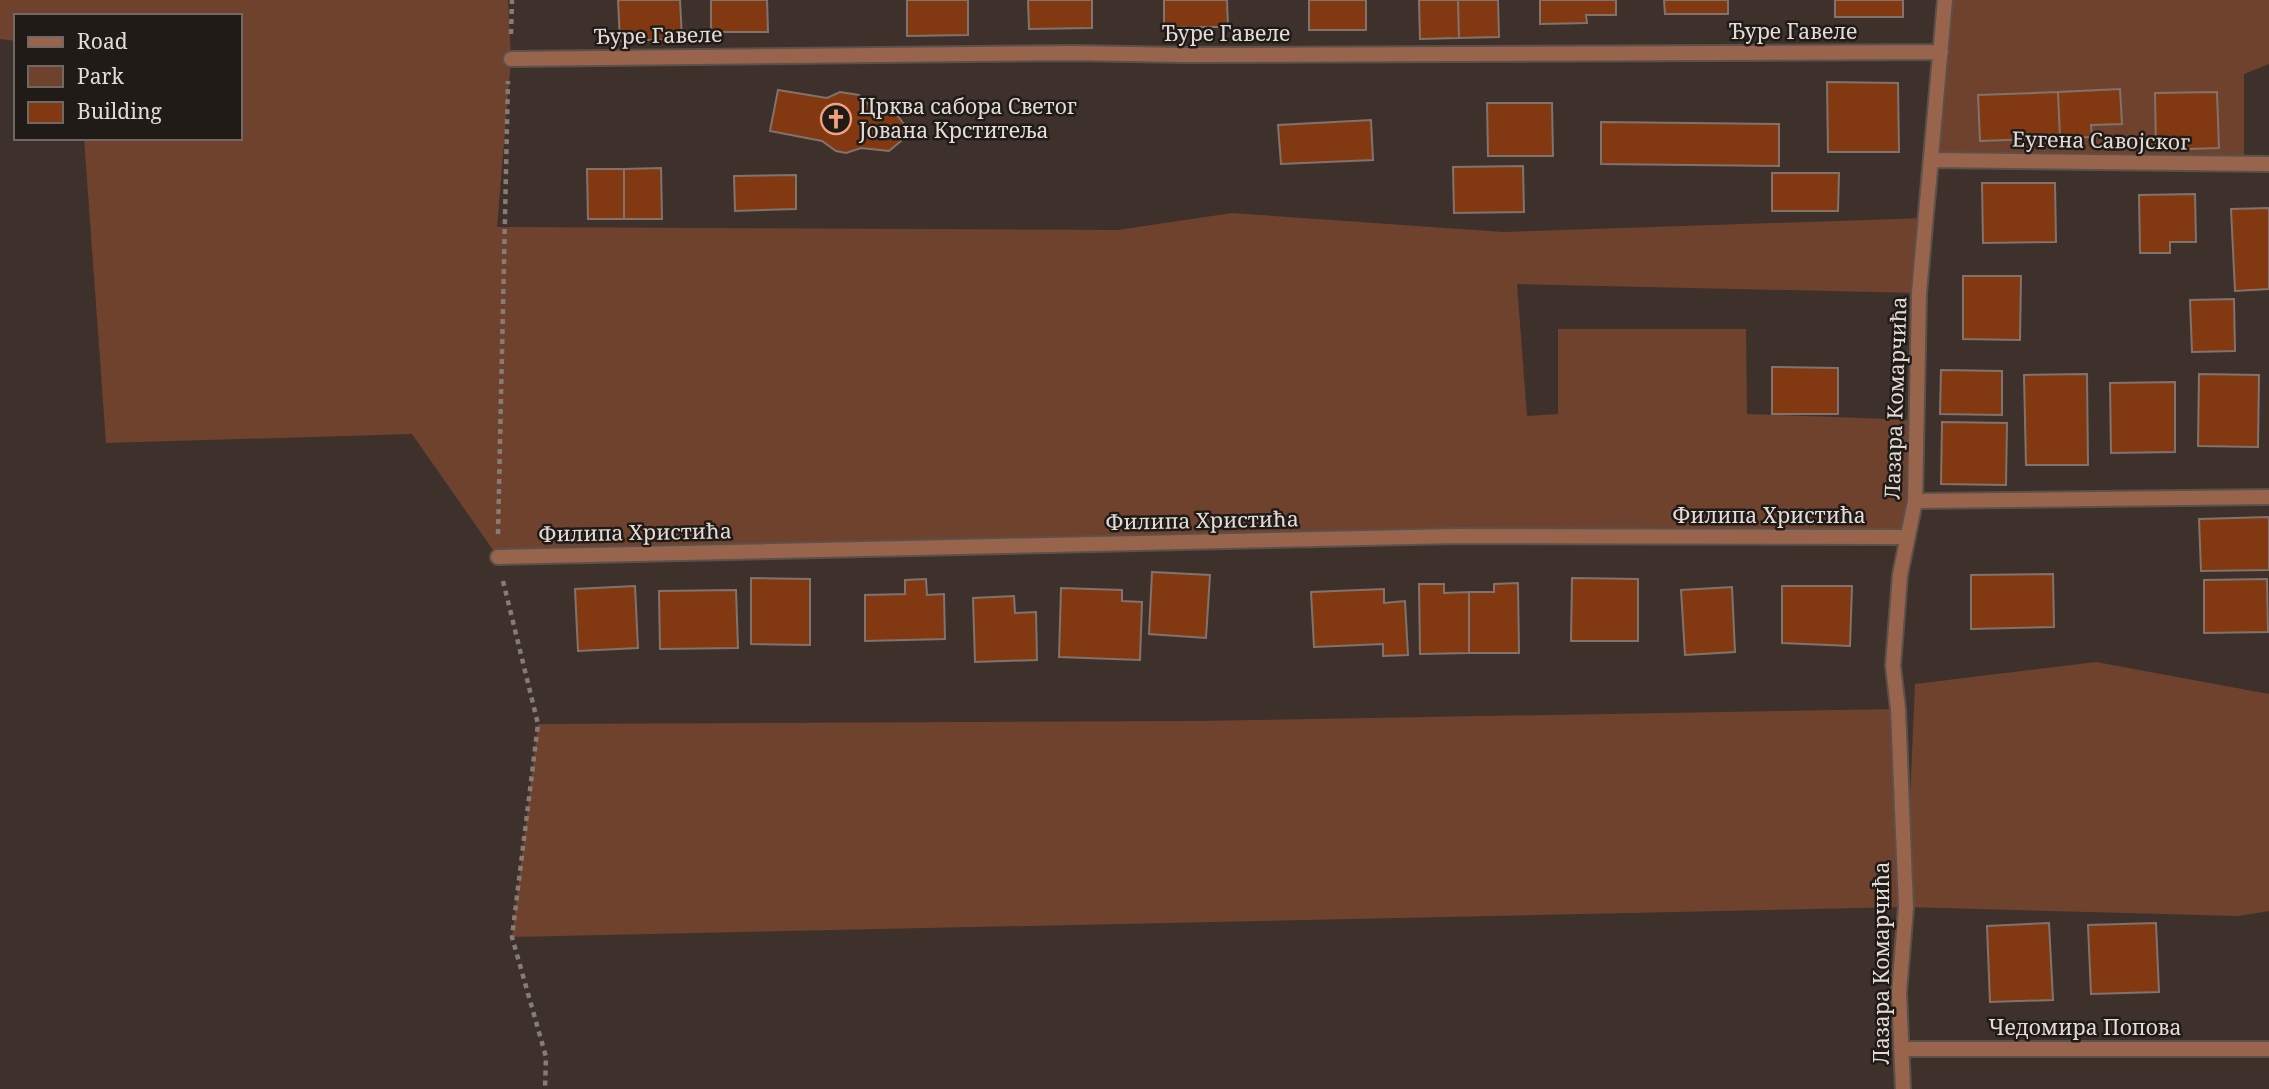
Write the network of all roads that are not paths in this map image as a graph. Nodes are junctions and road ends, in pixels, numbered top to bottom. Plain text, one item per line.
1 (1945, 0) edge
2 (1941, 52) junction
3 (510, 59) dead end
4 (1932, 160) junction
5 (2269, 164) edge
6 (2269, 497) edge
7 (1915, 501) junction
8 (1907, 537) junction
9 (498, 556) dead end
10 (1901, 1049) junction
11 (2269, 1049) edge
12 (1903, 1089) edge

1 - 2 street, Лазара Комарчића
2 - 3 street, Ђуре Гавеле
2 - 4 street, Лазара Комарчића
4 - 5 street, Еугена Савојског
4 - 7 street, Лазара Комарчића
6 - 7 street
7 - 8 street, Лазара Комарчића
8 - 9 street, Филипа Христића
8 - 10 street, Лазара Комарчића
10 - 11 street, Чедомира Попова
10 - 12 street, Лазара Комарчића

